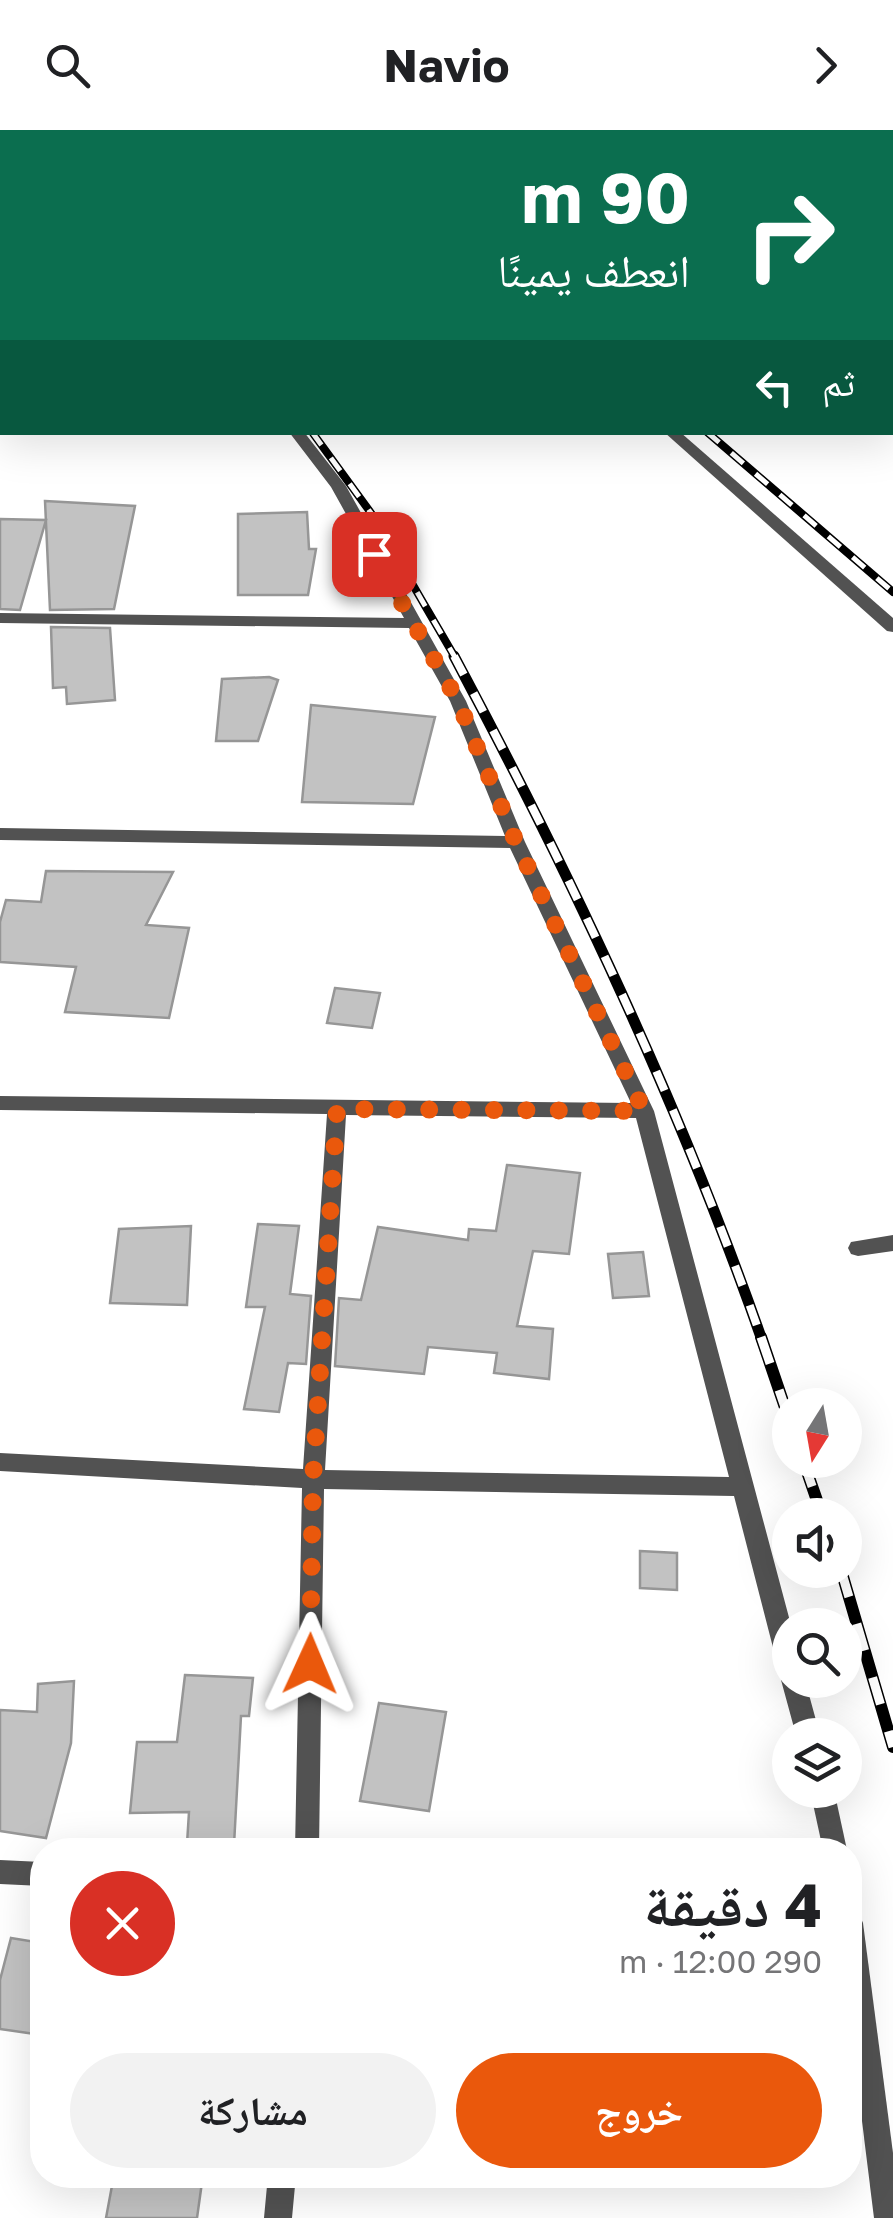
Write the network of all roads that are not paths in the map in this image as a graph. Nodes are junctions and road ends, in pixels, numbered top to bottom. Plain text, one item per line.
1 (298, 435) edge
2 (674, 435) edge
3 (0, 618) edge
4 (412, 624) junction
5 (893, 627) edge
6 (0, 834) edge
7 (516, 842) junction
8 (0, 1103) edge
9 (337, 1109) junction
10 (644, 1111) junction
11 (893, 1243) edge
12 (858, 1248) dead end
13 (0, 1462) edge
14 (313, 1479) junction
15 (742, 1487) junction
16 (774, 1608) edge
17 (826, 1808) edge
18 (307, 1838) edge
19 (832, 1838) edge
20 (0, 1872) edge
21 (30, 1873) edge
22 (862, 2016) edge
23 (281, 2188) edge
24 (278, 2218) edge
25 (888, 2218) edge

1 - 4 street
2 - 5 street
3 - 4 street
4 - 7 street
6 - 7 street
7 - 10 street
8 - 9 street
9 - 10 street
9 - 14 street
10 - 15 street
11 - 12 street
13 - 14 street
14 - 15 street
14 - 18 street
15 - 16 street
17 - 19 street
20 - 21 street
22 - 25 street
23 - 24 street

